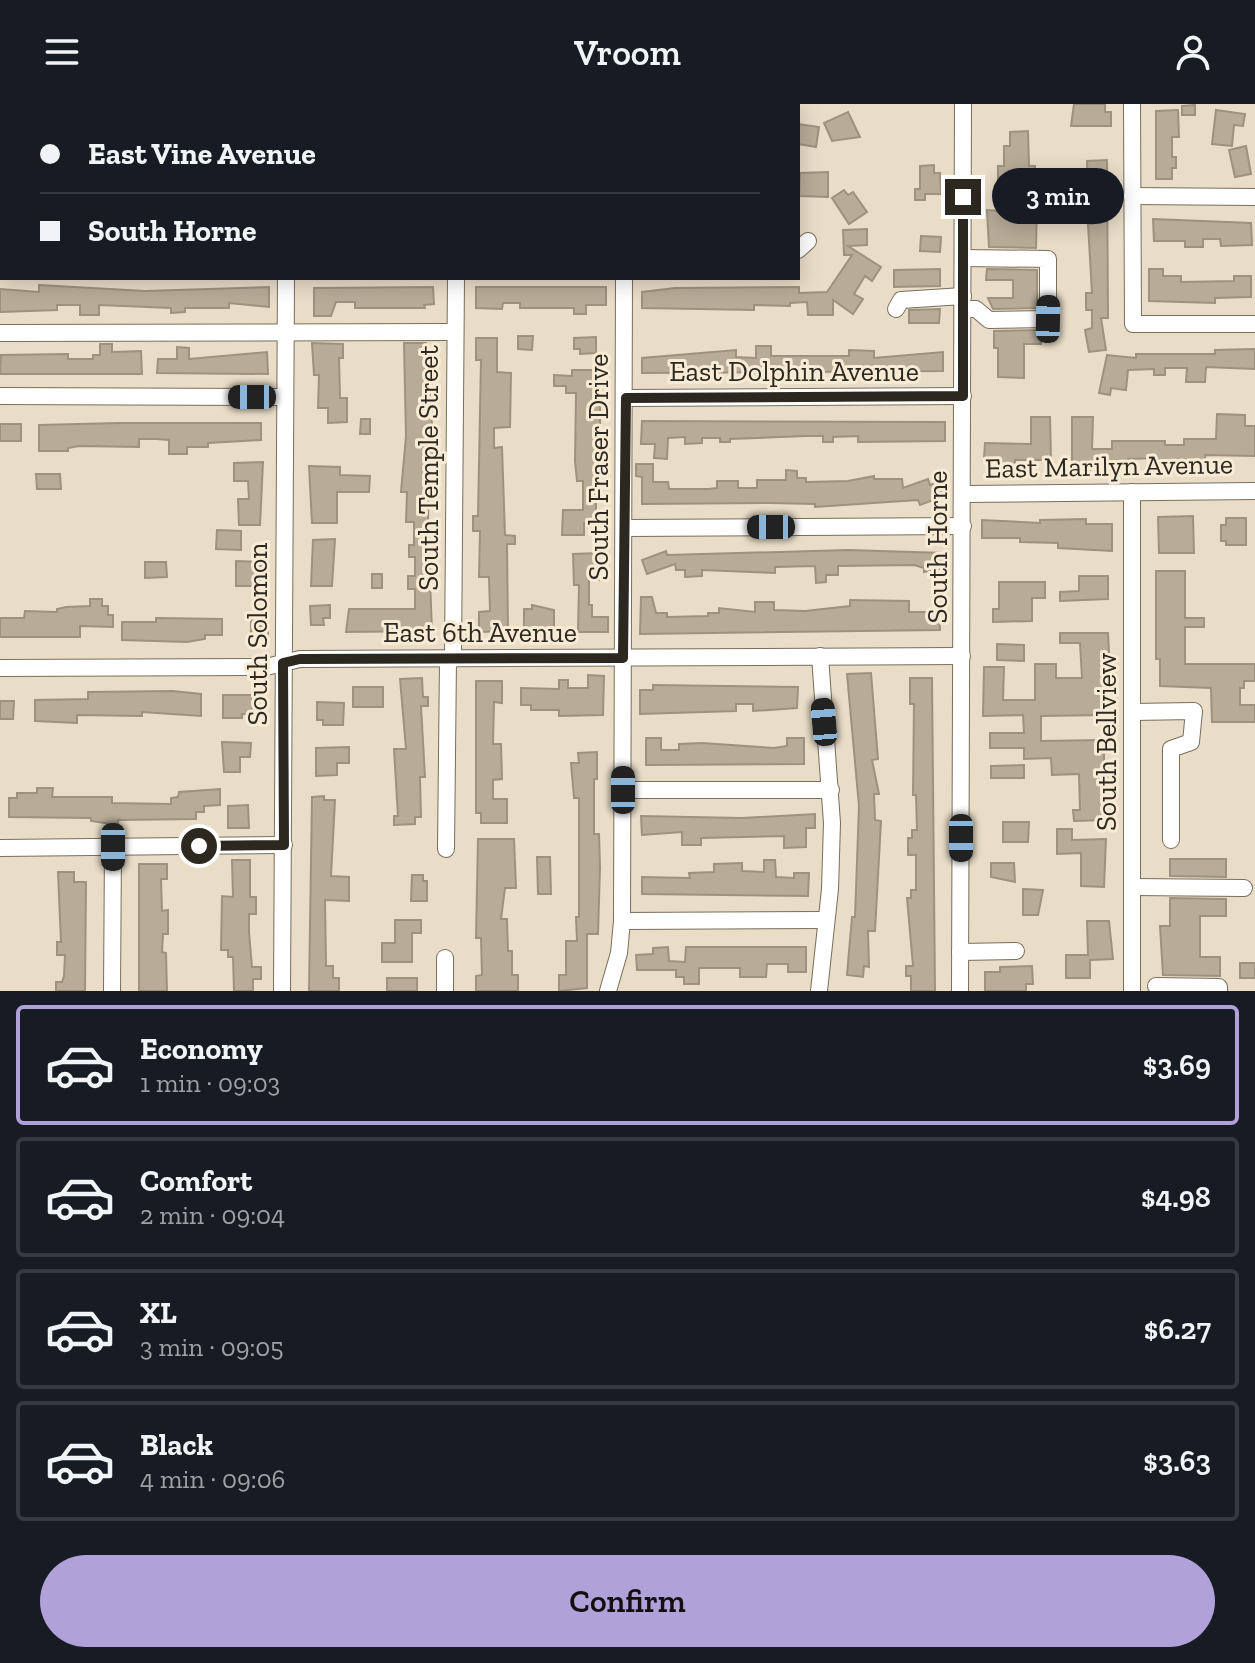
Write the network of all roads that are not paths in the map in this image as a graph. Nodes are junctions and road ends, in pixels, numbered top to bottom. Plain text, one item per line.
1 (963, 104) edge
2 (1132, 104) edge
3 (1132, 196) junction
4 (1255, 197) edge
5 (963, 258) junction
6 (286, 280) edge
7 (456, 280) edge
8 (624, 280) edge
9 (963, 302) junction
10 (896, 309) dead end
11 (1255, 324) edge
12 (286, 331) junction
13 (455, 332) junction
14 (0, 333) edge
15 (0, 396) edge
16 (963, 396) junction
17 (284, 397) junction
18 (626, 398) junction
19 (1255, 491) edge
20 (1132, 492) junction
21 (963, 494) junction
22 (963, 526) junction
23 (625, 528) junction
24 (820, 656) junction
25 (962, 656) junction
26 (623, 658) junction
27 (450, 659) junction
28 (283, 663) junction
29 (0, 668) edge
30 (1132, 712) junction
31 (623, 790) junction
32 (831, 790) junction
33 (1171, 840) dead end
34 (284, 845) junction
35 (113, 847) junction
36 (0, 848) edge
37 (446, 849) dead end
38 (1132, 887) junction
39 (1244, 888) dead end
40 (826, 920) junction
41 (622, 921) junction
42 (1016, 951) dead end
43 (960, 952) junction
44 (445, 958) dead end
45 (1156, 986) dead end
46 (112, 991) edge
47 (282, 991) edge
48 (445, 991) edge
49 (608, 991) edge
50 (819, 991) edge
51 (960, 991) edge
52 (1132, 991) edge
53 (1219, 991) edge

1 - 5 street, South Horne
2 - 3 street
3 - 4 street
3 - 11 street
5 - 9 street, South Horne
5 - 9 street
6 - 12 street, South Solomon
7 - 13 street, South Temple Street
8 - 18 street, South Fraser Drive
9 - 10 street
9 - 16 street, South Horne
12 - 13 street
12 - 14 street
12 - 17 street, South Solomon
13 - 27 street, South Temple Street
15 - 17 street
16 - 18 street, East Dolphin Avenue
16 - 21 street, South Horne
17 - 28 street, South Solomon
18 - 23 street, South Fraser Drive
19 - 20 street, East Marilyn Avenue
20 - 21 street, East Marilyn Avenue
20 - 30 street, South Bellview
21 - 22 street, South Horne
22 - 23 street
22 - 25 street, South Horne
23 - 26 street, South Fraser Drive
24 - 25 street, East 6th Avenue
24 - 26 street, East 6th Avenue
24 - 32 street
25 - 43 street, South Horne
26 - 27 street, East 6th Avenue
26 - 31 street, South Fraser Drive
27 - 28 street, East 6th Avenue
27 - 37 street, South Temple Street
28 - 29 street, East 6th Avenue
28 - 34 street, South Solomon
30 - 33 street
30 - 38 street, South Bellview
31 - 32 street
31 - 41 street, South Fraser Drive
32 - 40 street
34 - 35 street
34 - 47 street, South Solomon
35 - 36 street
35 - 46 street
38 - 39 street
38 - 52 street, South Bellview
40 - 41 street
40 - 50 street
41 - 49 street, South Fraser Drive
42 - 43 street
43 - 51 street, South Horne
44 - 48 street
45 - 53 street

